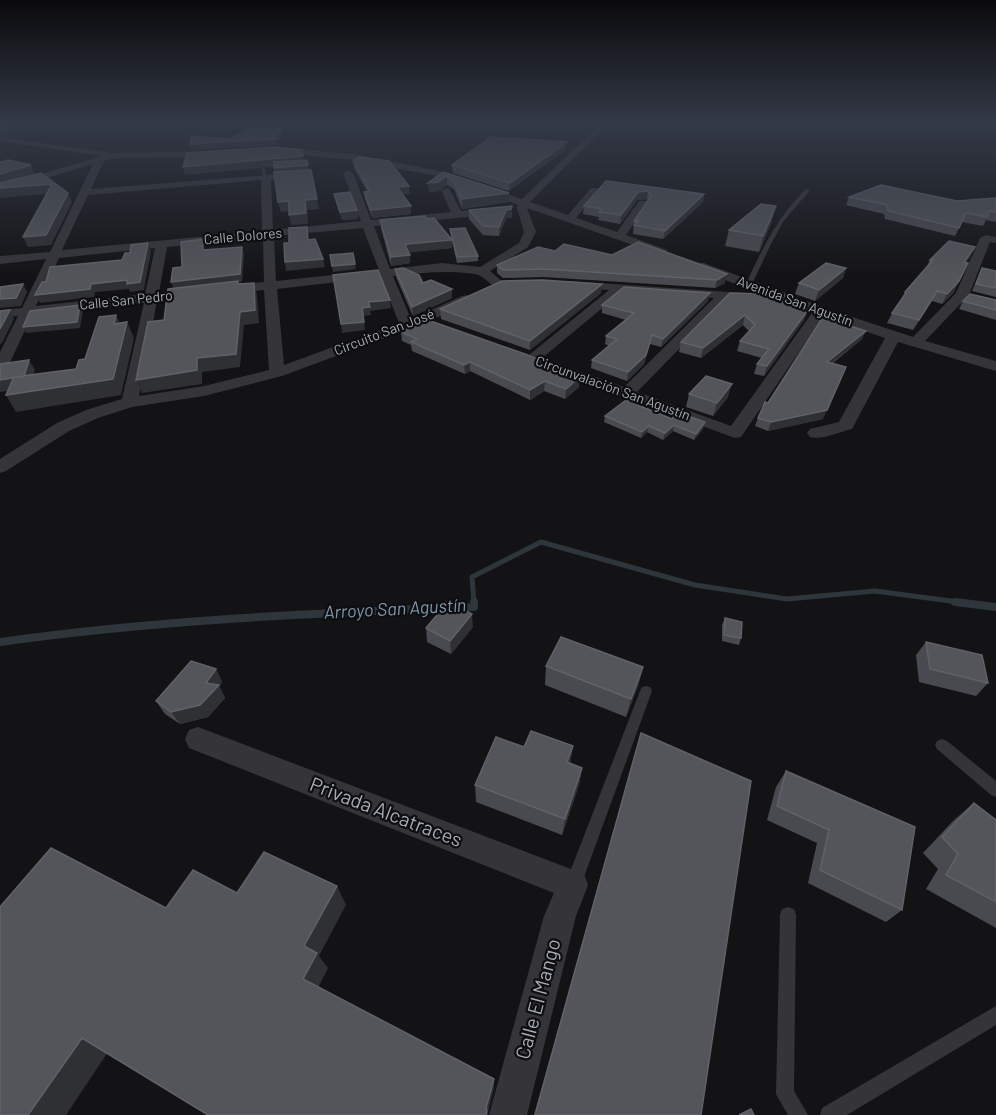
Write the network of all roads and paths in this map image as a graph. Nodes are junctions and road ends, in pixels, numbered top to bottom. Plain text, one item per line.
1 (54, 174) edge
2 (94, 174) edge
3 (255, 174) edge
4 (265, 174) edge
5 (348, 174) edge
6 (439, 174) edge
7 (555, 174) edge
8 (1, 190) edge
9 (446, 190) dead end
10 (594, 190) dead end
11 (808, 190) dead end
12 (86, 192) junction
13 (644, 203) edge
14 (524, 205) junction
15 (458, 216) junction
16 (571, 218) junction
17 (369, 225) junction
18 (268, 234) junction
19 (620, 236) junction
20 (991, 239) edge
21 (162, 244) junction
22 (55, 255) junction
23 (0, 260) edge
24 (482, 271) junction
25 (384, 273) junction
26 (554, 284) edge
27 (749, 284) junction
28 (270, 286) junction
29 (621, 287) junction
30 (724, 296) junction
31 (784, 297) junction
32 (151, 298) junction
33 (28, 311) junction
34 (820, 311) junction
35 (0, 314) edge
36 (423, 319) junction
37 (407, 324) junction
38 (445, 327) edge
39 (893, 336) junction
40 (916, 342) junction
41 (996, 366) edge
42 (0, 367) edge
43 (277, 373) junction
44 (628, 392) junction
45 (130, 402) junction
46 (816, 433) dead end
47 (0, 467) edge
48 (646, 691) dead end
49 (198, 740) dead end
50 (942, 744) dead end
51 (996, 790) edge
52 (573, 885) junction
53 (788, 915) dead end
54 (996, 1015) edge
55 (508, 1115) edge
56 (799, 1115) edge
57 (829, 1115) edge

1 - 8 street
2 - 12 street
3 - 12 street
4 - 18 street
5 - 17 street
6 - 14 street, Avenida San Agustín
7 - 14 street
9 - 15 street
10 - 16 street
11 - 27 lane
12 - 22 street
13 - 19 street
14 - 15 street, Calle Dolores
14 - 16 street, Avenida San Agustín
14 - 24 street
15 - 17 street, Calle Dolores
16 - 19 street, Avenida San Agustín
17 - 18 street, Calle Dolores
17 - 25 street
18 - 21 street, Calle Dolores
18 - 28 street
19 - 27 street, Avenida San Agustín
20 - 40 street
21 - 22 street, Calle Dolores
21 - 32 street
22 - 23 street, Calle Dolores
22 - 33 street
24 - 25 street, Calle San Pedro
24 - 36 street, Circuito San José
25 - 28 street, Calle San Pedro
25 - 37 street
26 - 29 street
27 - 31 street, Avenida San Agustín
28 - 32 street, Calle San Pedro
28 - 43 street
29 - 30 street
29 - 44 street, Circunvalación San Agustín
30 - 31 street
30 - 44 street
31 - 34 street, Avenida San Agustín
32 - 33 street, Calle San Pedro
32 - 45 street
33 - 35 street, Calle San Pedro
33 - 42 street
34 - 39 street, Avenida San Agustín
34 - 44 street, Circunvalación San Agustín
36 - 37 street, Circuito San José
36 - 38 street
37 - 43 street, Circuito San José
39 - 40 street, Avenida San Agustín
39 - 46 street
40 - 41 street, Avenida San Agustín
43 - 45 street, Circuito San José
45 - 47 street, Circuito San José
48 - 52 lane
49 - 52 street, Privada Alcatraces
50 - 51 lane
52 - 55 street, Calle El Mango
53 - 56 lane
54 - 57 lane

